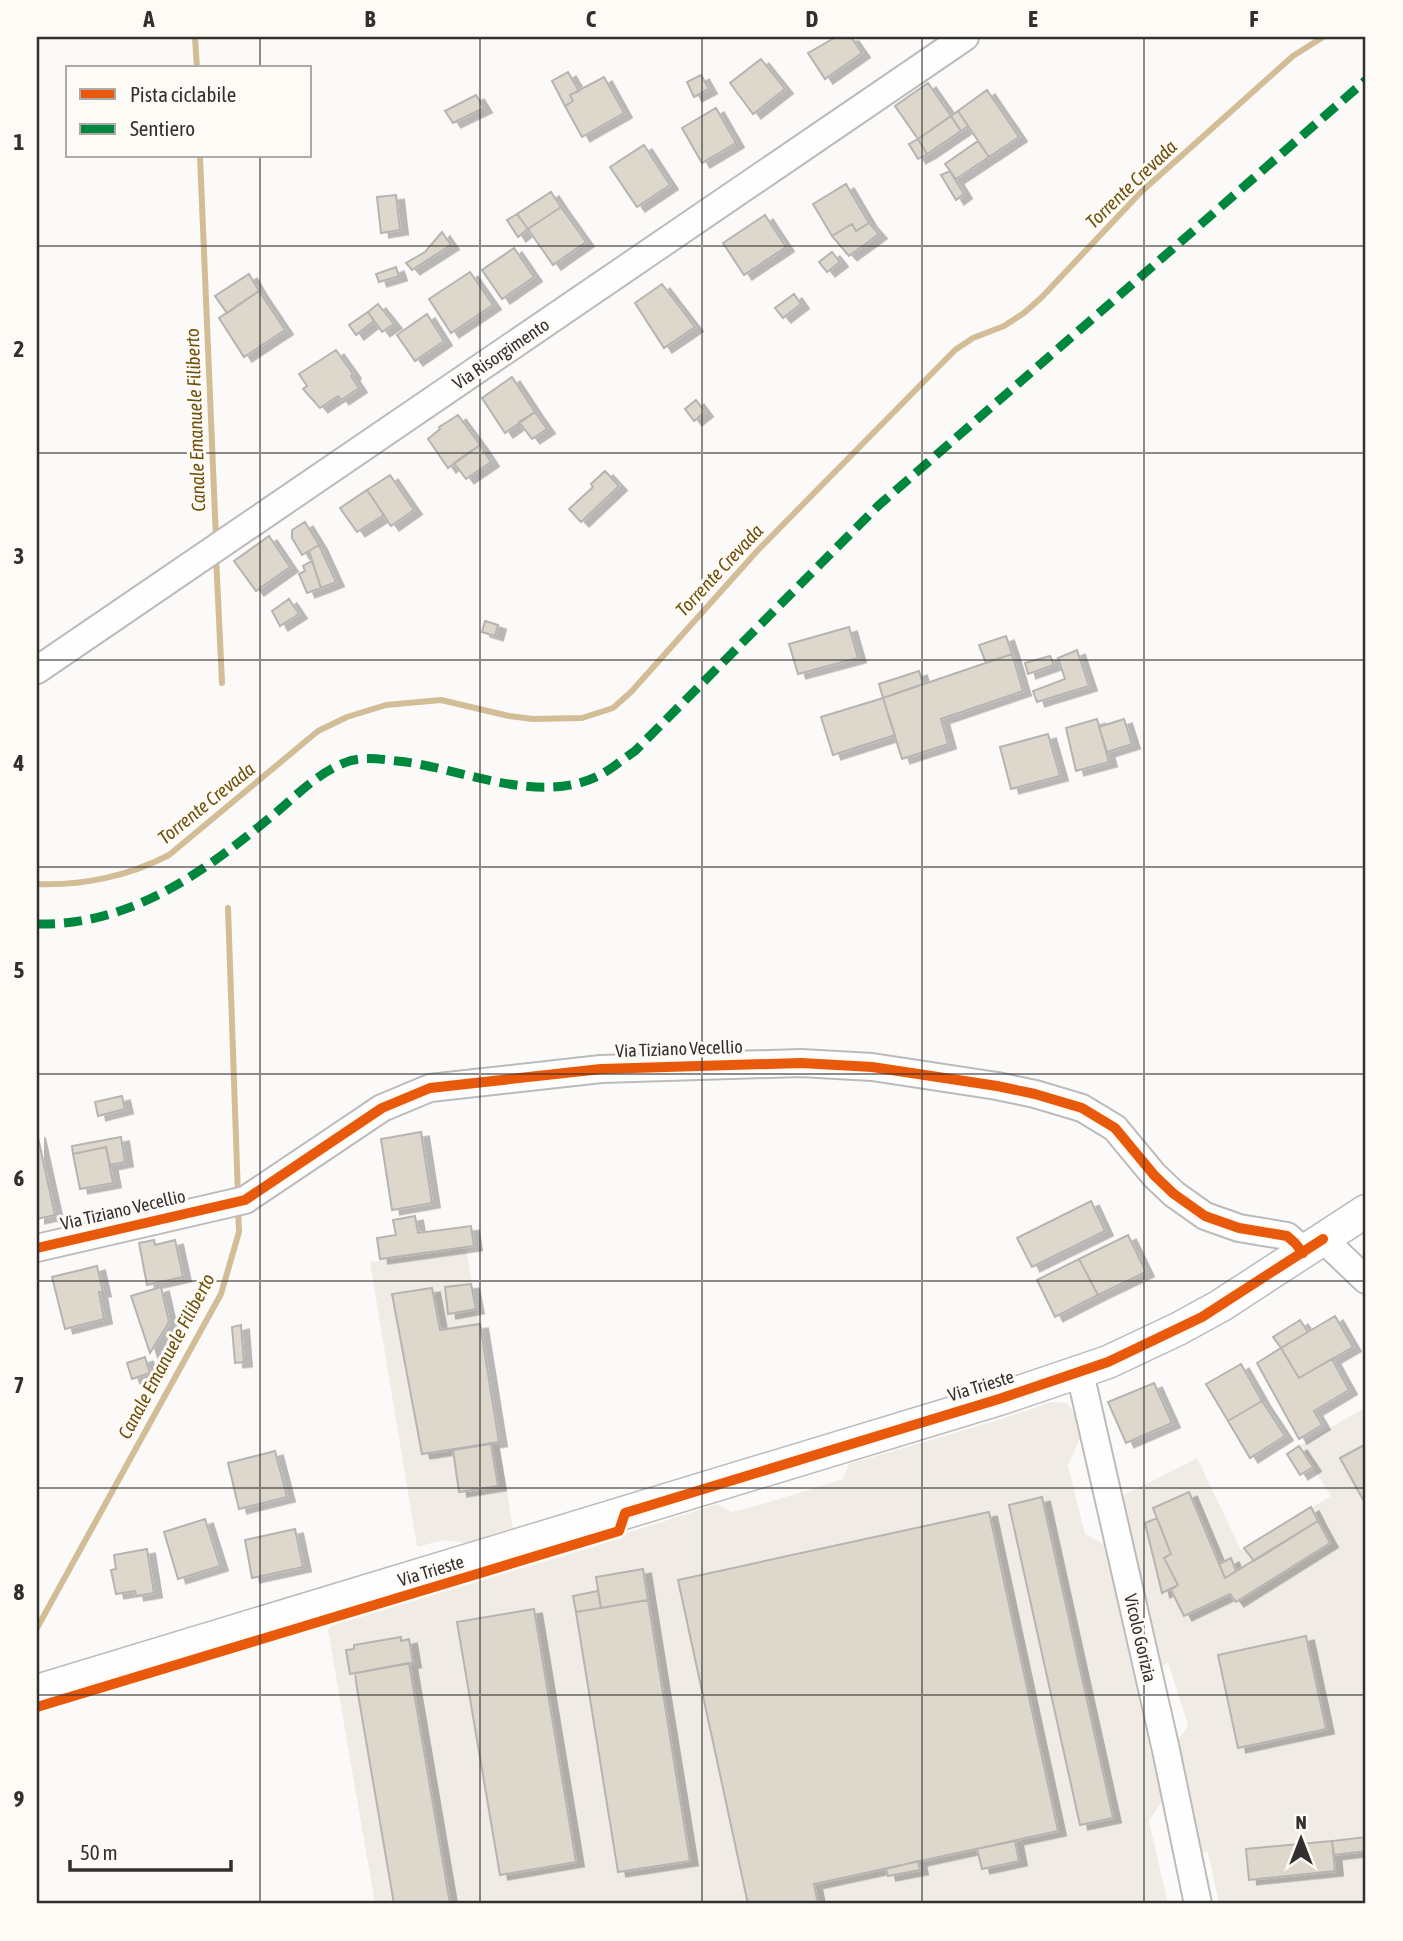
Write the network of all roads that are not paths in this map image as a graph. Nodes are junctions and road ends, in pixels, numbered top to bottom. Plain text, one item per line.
1 (965, 37) edge
2 (37, 670) edge
3 (1366, 1210) edge
4 (1313, 1246) junction
5 (37, 1248) edge
6 (1366, 1280) edge
7 (1080, 1373) junction
8 (37, 1691) edge
9 (1198, 1904) edge

1 - 2 street, Via Risorgimento
3 - 4 street, Via Trieste
4 - 5 street, Via Tiziano Vecellio
4 - 6 street, Via Tiziano Vecellio
4 - 7 street, Via Trieste
7 - 8 street, Via Trieste
7 - 9 street, Vicolo Gorizia

